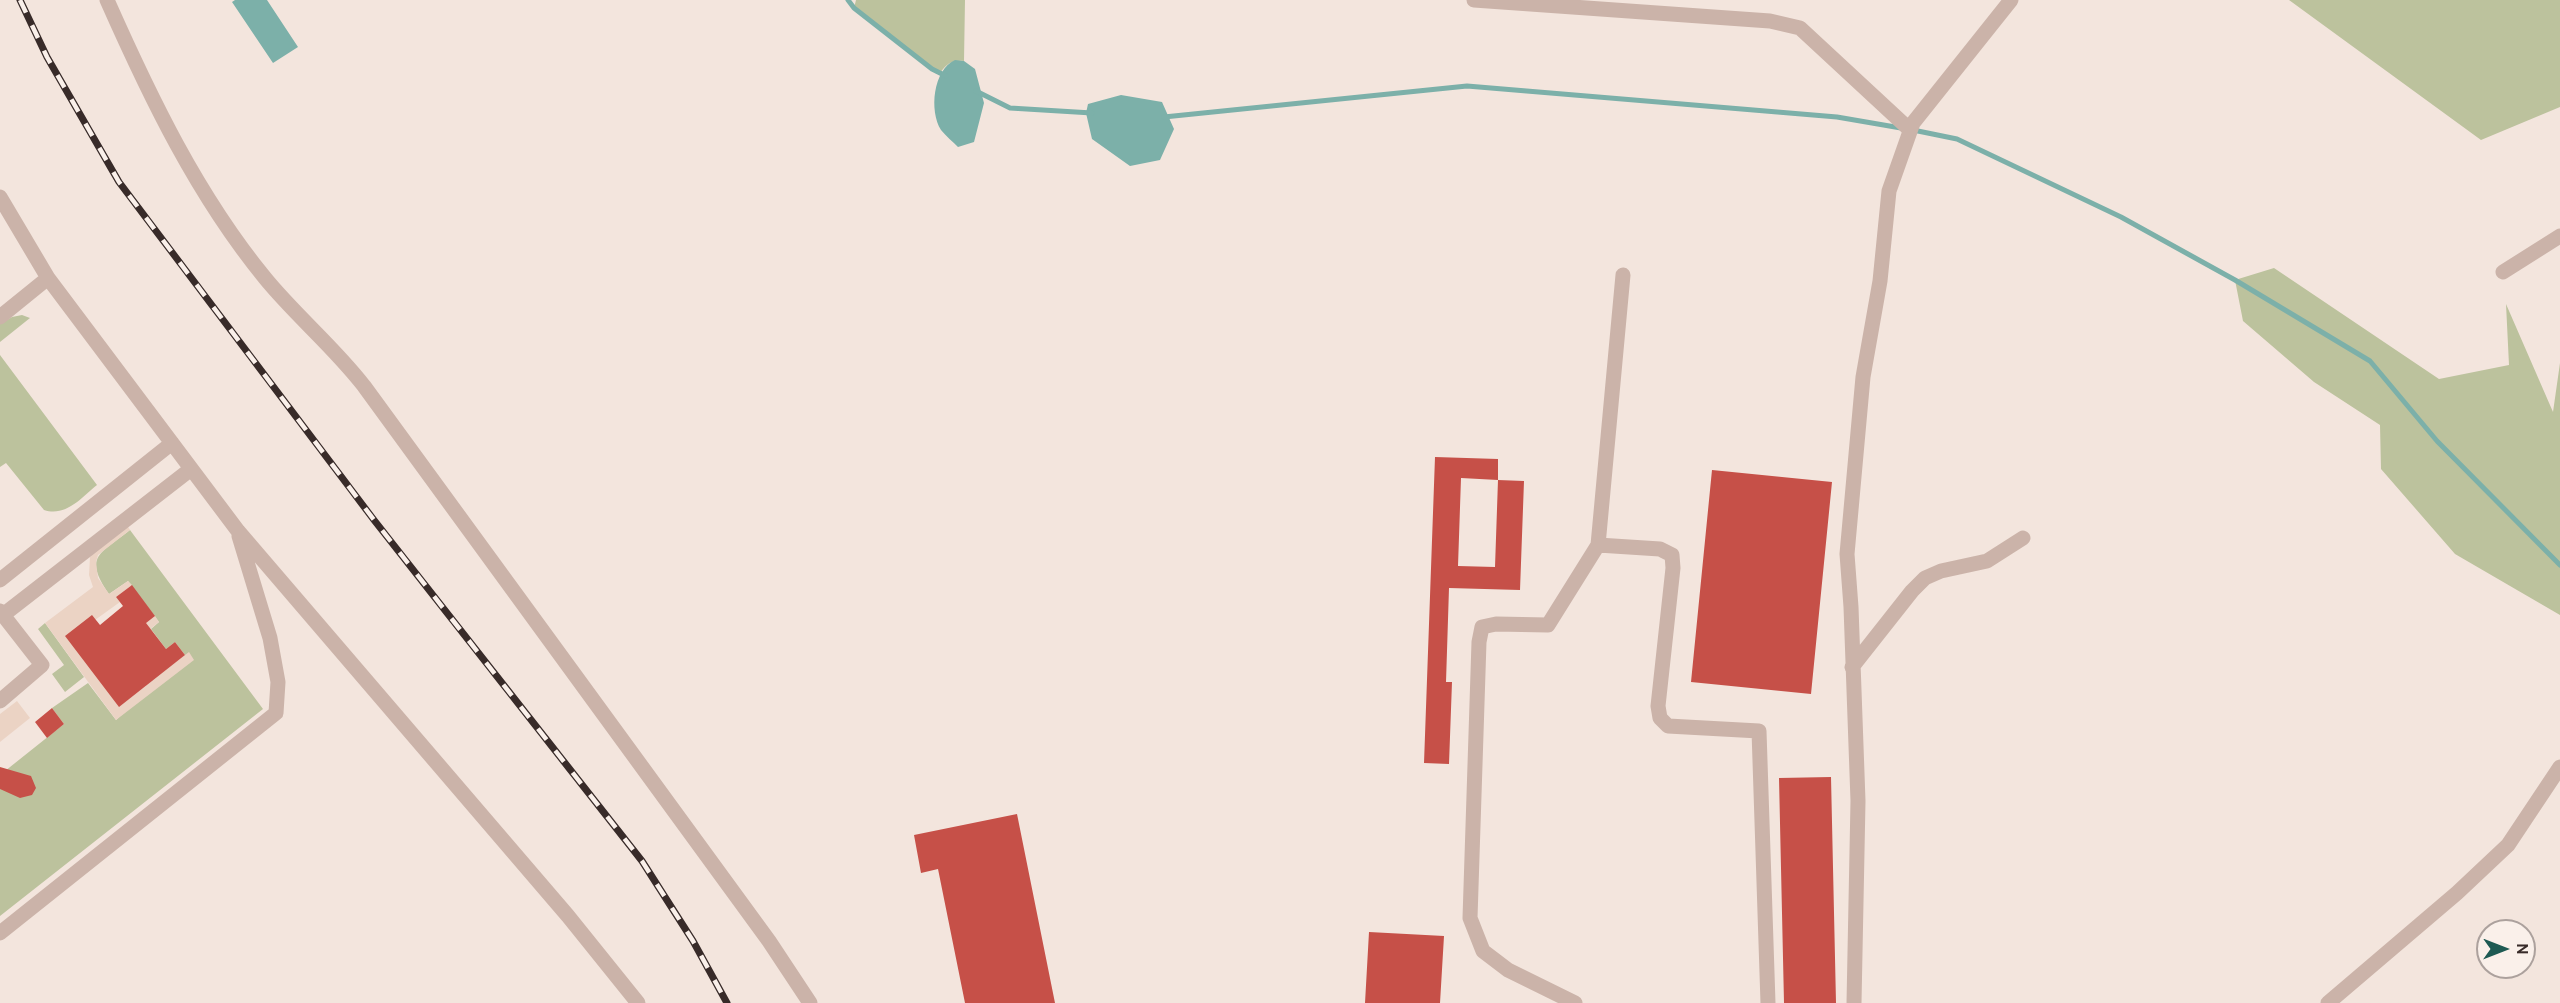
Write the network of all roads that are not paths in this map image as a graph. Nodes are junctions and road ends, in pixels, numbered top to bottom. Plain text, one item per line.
1 (107, 0) edge
2 (1474, 0) edge
3 (2011, 0) edge
4 (1909, 129) junction
5 (0, 197) edge
6 (2560, 236) edge
7 (2503, 272) dead end
8 (1623, 275) dead end
9 (48, 278) junction
10 (0, 317) edge
11 (172, 443) junction
12 (191, 469) junction
13 (238, 531) junction
14 (2023, 538) dead end
15 (1598, 545) junction
16 (0, 580) edge
17 (1, 613) edge
18 (1852, 667) junction
19 (0, 701) edge
20 (2560, 767) edge
21 (0, 933) edge
22 (638, 1003) edge
23 (810, 1003) edge
24 (1575, 1003) edge
25 (1768, 1003) edge
26 (1854, 1003) edge
27 (2328, 1003) edge

1 - 23 street
2 - 4 street
3 - 4 street
4 - 18 street
5 - 9 street
6 - 7 street
8 - 15 street
9 - 10 street
9 - 11 street
11 - 12 street
11 - 16 street
12 - 13 street
12 - 17 street
13 - 21 street
13 - 22 street
14 - 18 street
15 - 24 street
15 - 25 street
17 - 19 street
18 - 26 street
20 - 27 street

